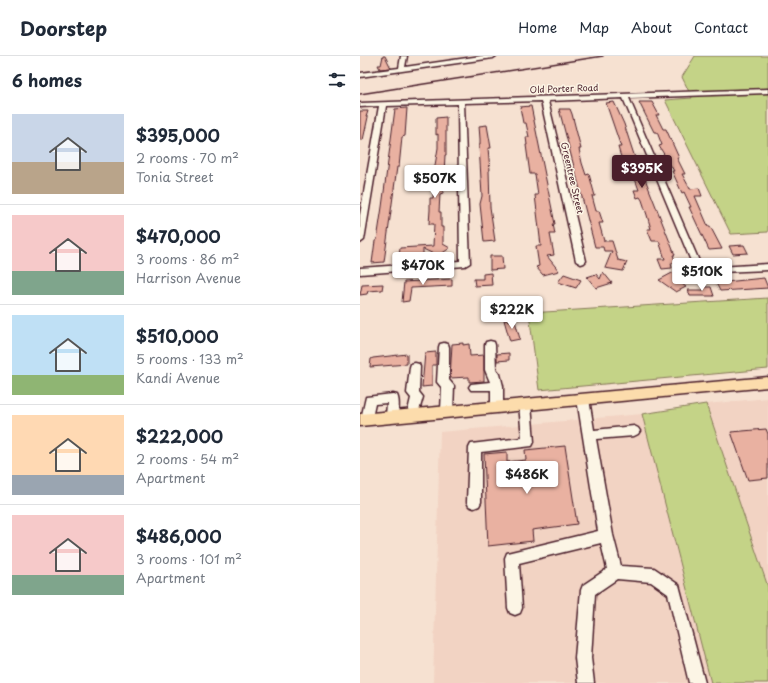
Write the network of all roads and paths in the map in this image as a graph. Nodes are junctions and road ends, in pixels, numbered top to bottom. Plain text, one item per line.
1 (404, 56) edge
2 (493, 56) edge
3 (462, 58) edge
4 (402, 69) junction
5 (360, 75) edge
6 (768, 91) edge
7 (625, 96) junction
8 (544, 99) junction
9 (461, 101) junction
10 (383, 104) junction
11 (360, 105) edge
12 (360, 240) edge
13 (581, 261) dead end
14 (768, 267) edge
15 (360, 271) edge
16 (490, 345) dead end
17 (444, 347) dead end
18 (415, 368) dead end
19 (768, 382) edge
20 (497, 386) junction
21 (475, 387) dead end
22 (583, 399) junction
23 (525, 404) junction
24 (497, 407) junction
25 (447, 412) junction
26 (413, 415) junction
27 (364, 419) edge
28 (634, 431) dead end
29 (589, 435) junction
30 (474, 502) dead end
31 (606, 535) junction
32 (615, 572) junction
33 (515, 608) dead end
34 (586, 683) edge
35 (697, 683) edge

1 - 4 street
2 - 3 street
3 - 4 street
4 - 5 street
6 - 7 street, Old Porter Road
7 - 8 street, Old Porter Road
7 - 14 street
8 - 9 street, Old Porter Road
8 - 13 street, Greentree Street
9 - 10 street, Old Porter Road
9 - 15 street
10 - 11 street, Old Porter Road
10 - 12 street
16 - 20 street
17 - 25 street
18 - 26 street
19 - 22 main road
20 - 21 street
20 - 24 street
22 - 23 main road
22 - 29 street
23 - 24 main road
23 - 30 street
24 - 25 main road
25 - 26 main road
26 - 27 main road
28 - 29 street
29 - 31 street
31 - 32 street
31 - 33 street
32 - 34 street
32 - 35 street

